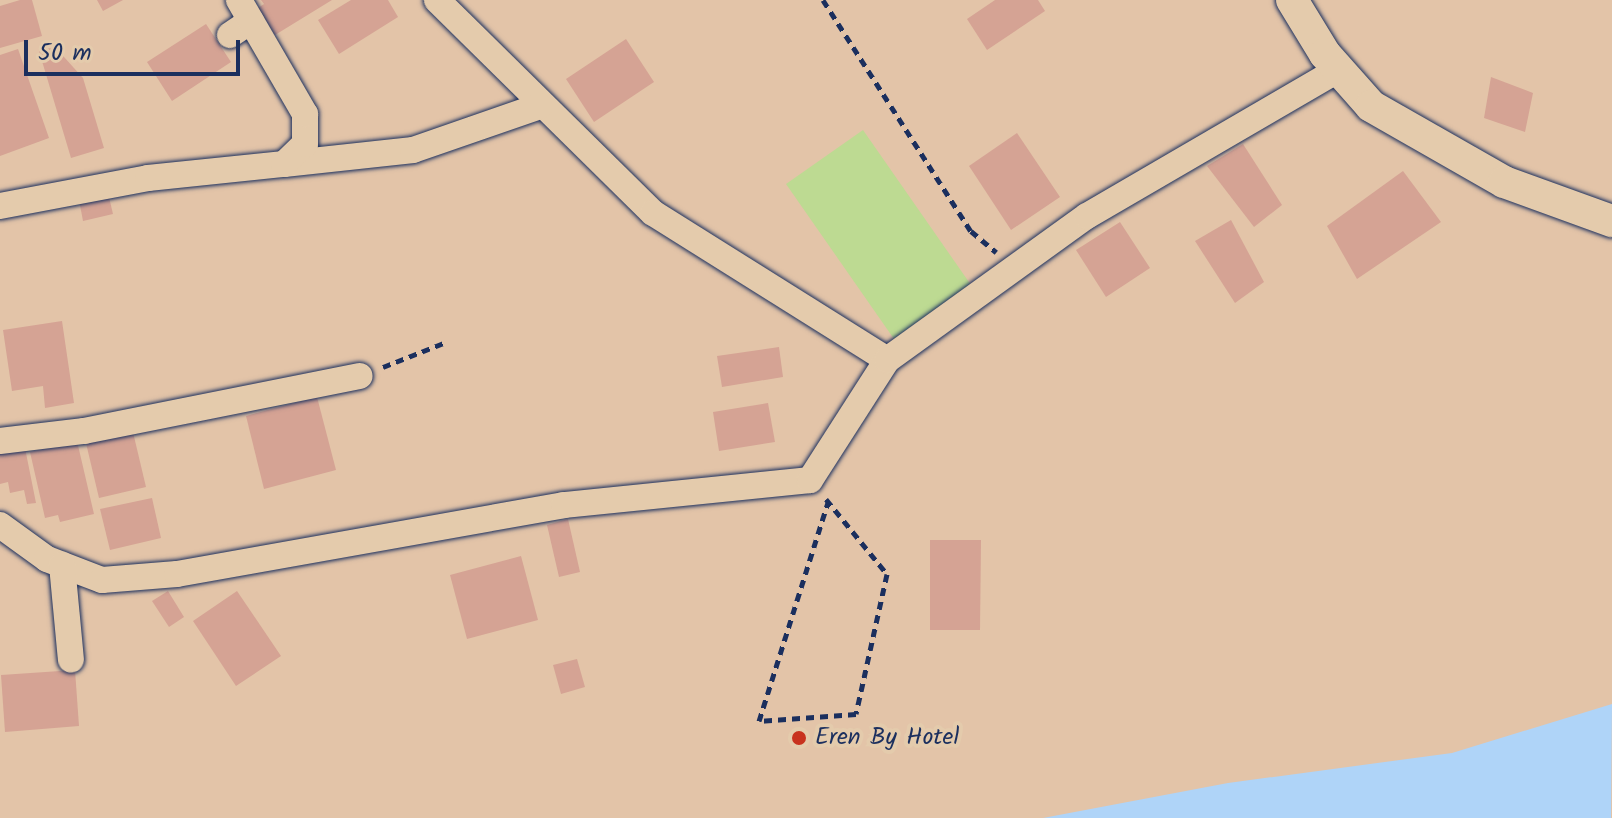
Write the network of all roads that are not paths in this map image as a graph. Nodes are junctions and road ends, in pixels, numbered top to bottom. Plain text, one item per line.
1 (437, 0) edge
2 (1292, 0) edge
3 (240, 19) edge
4 (1338, 70) junction
5 (540, 106) junction
6 (284, 164) junction
7 (0, 206) edge
8 (1612, 221) edge
9 (887, 360) junction
10 (360, 376) road end
11 (0, 441) edge
12 (0, 525) edge
13 (62, 565) junction
14 (71, 660) dead end

1 - 5 street
2 - 4 street
3 - 6 street
4 - 8 street
4 - 9 street
5 - 6 street
5 - 9 street
6 - 7 street
9 - 13 street
10 - 11 street
12 - 13 street
13 - 14 street

